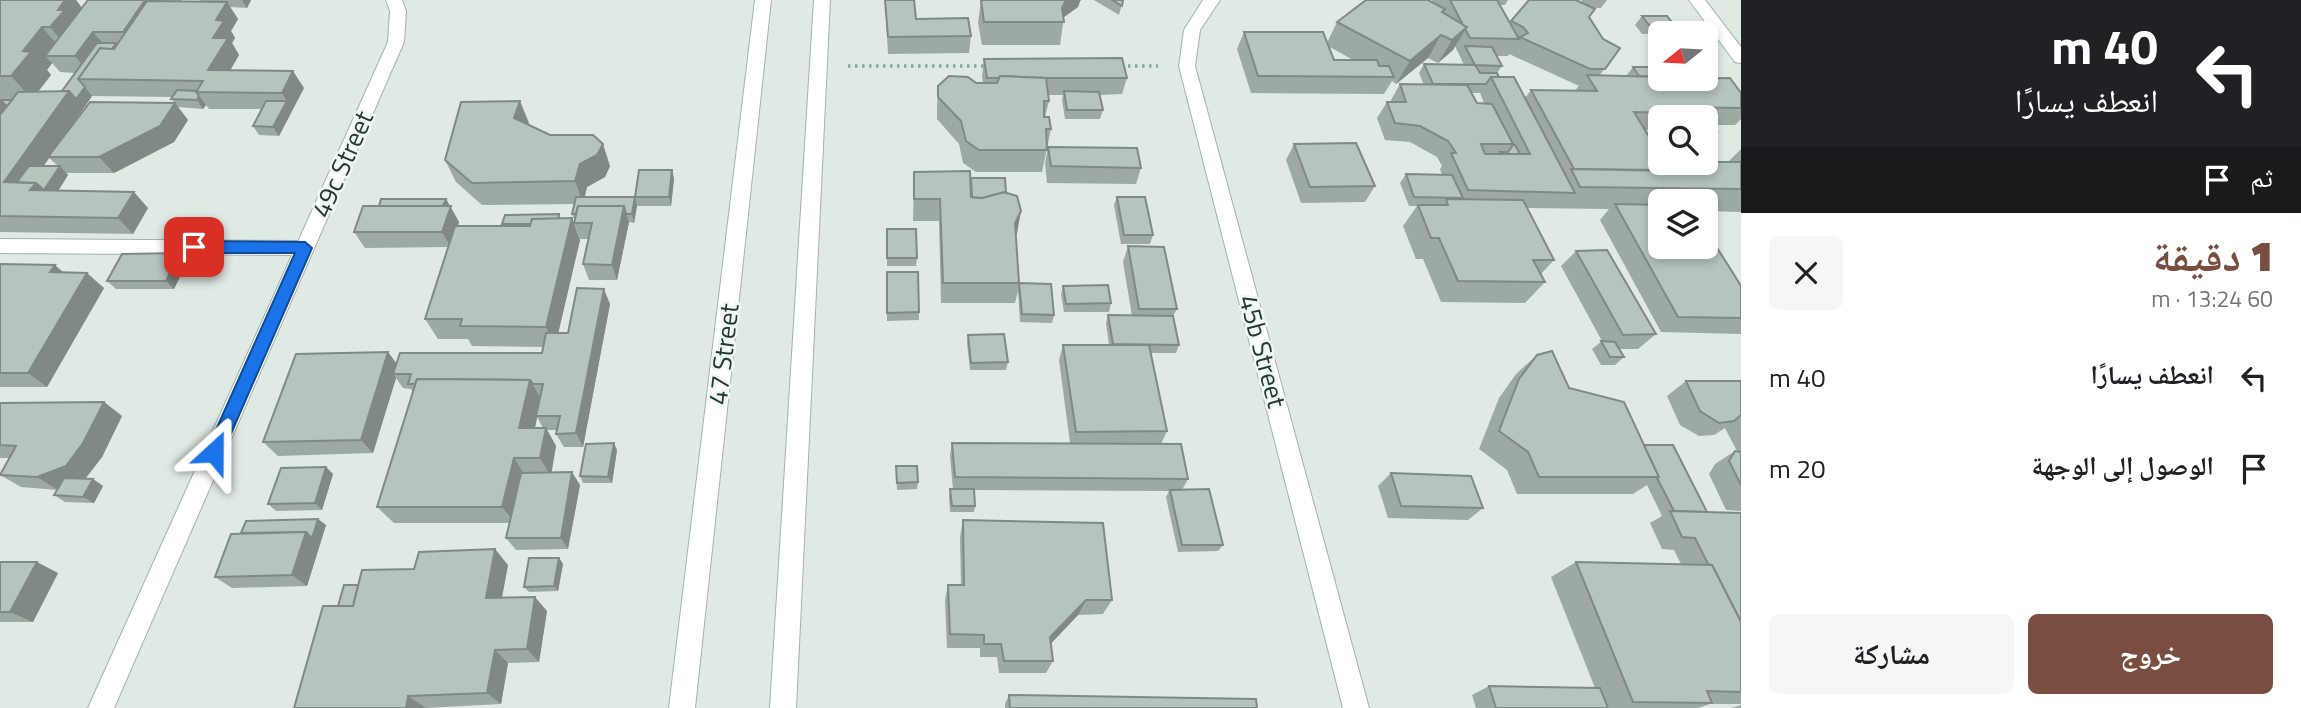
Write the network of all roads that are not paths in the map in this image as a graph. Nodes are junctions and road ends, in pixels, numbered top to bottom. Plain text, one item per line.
1 (394, 0) edge
2 (763, 0) edge
3 (822, 0) edge
4 (1212, 0) edge
5 (1697, 0) edge
6 (1741, 58) edge
7 (0, 246) edge
8 (305, 248) junction
9 (101, 708) edge
10 (682, 708) edge
11 (783, 708) edge
12 (1356, 708) edge

1 - 8 street, 49c Street
2 - 10 street, 47 Street
3 - 11 street
4 - 12 street, 45b Street
5 - 6 street
7 - 8 lane
8 - 9 street, 49c Street

